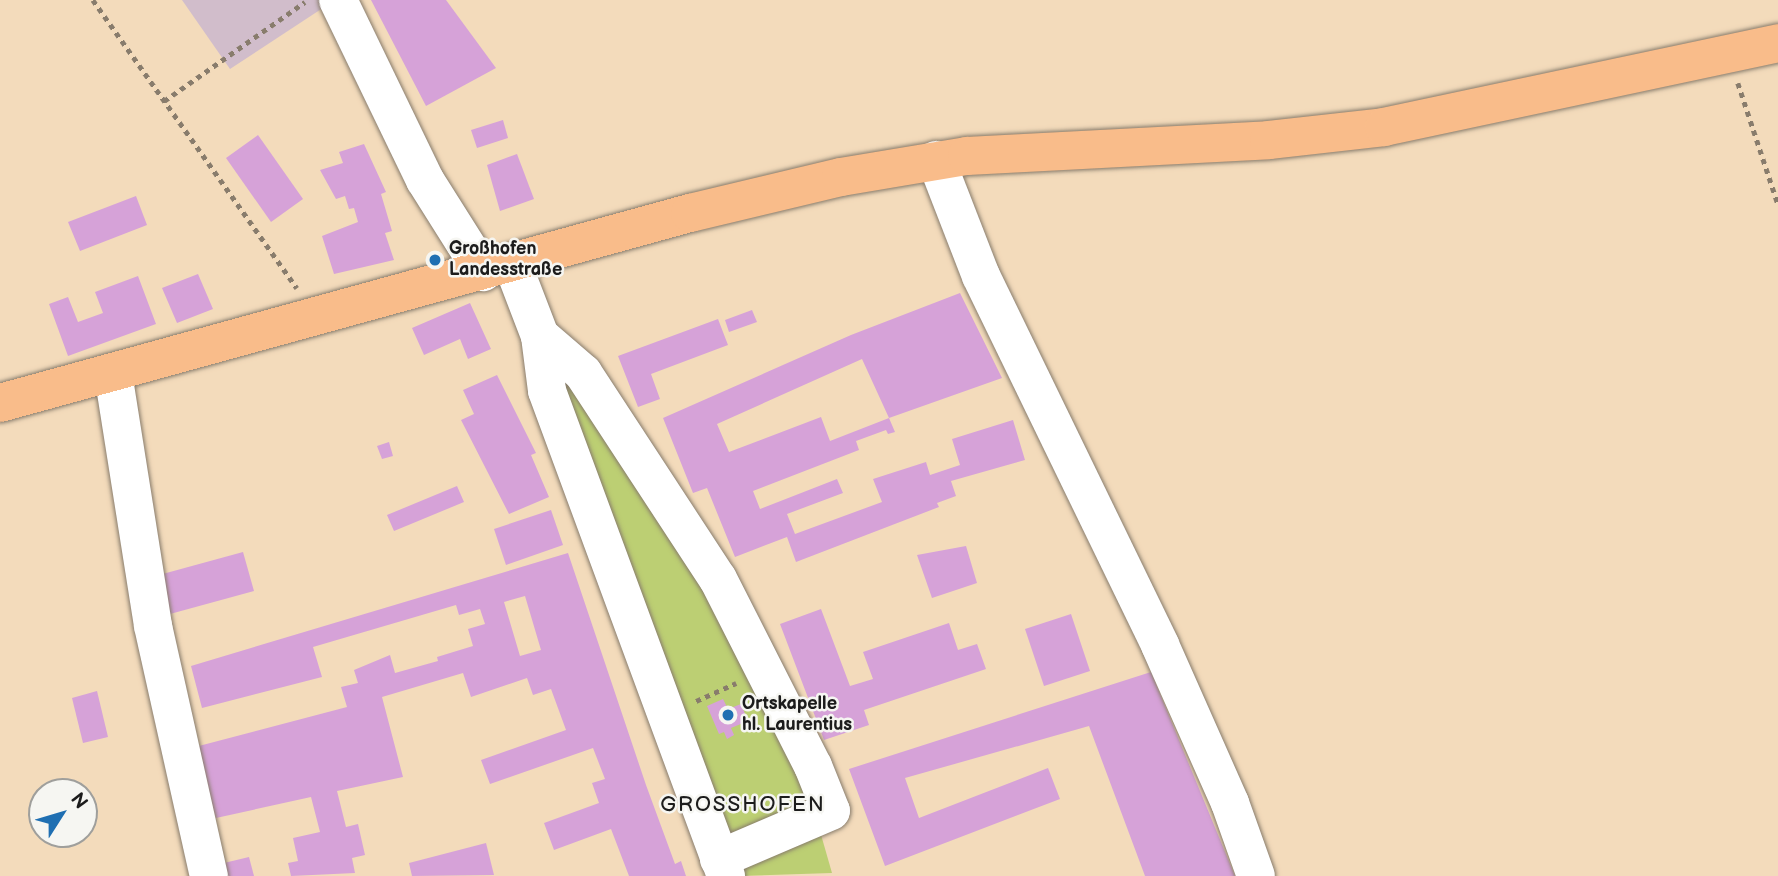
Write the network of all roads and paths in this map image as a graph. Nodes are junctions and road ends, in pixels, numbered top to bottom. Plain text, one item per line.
1 (93, 0) edge
2 (309, 0) edge
3 (338, 0) edge
4 (1778, 43) edge
5 (1728, 52) junction
6 (164, 101) junction
7 (936, 160) junction
8 (1778, 204) edge
9 (497, 267) junction
10 (317, 317) junction
11 (540, 336) junction
12 (113, 373) junction
13 (0, 403) edge
14 (766, 670) junction
15 (667, 714) junction
16 (722, 867) edge
17 (208, 876) edge
18 (1256, 876) edge

1 - 6 path
2 - 6 path
3 - 9 street
4 - 5 main road
5 - 7 main road
5 - 8 path
6 - 10 path
7 - 9 main road
7 - 18 street
9 - 10 main road
9 - 11 street
10 - 12 main road
11 - 14 street
11 - 15 street
12 - 13 main road
12 - 17 street
14 - 15 path
14 - 16 street
15 - 16 street

